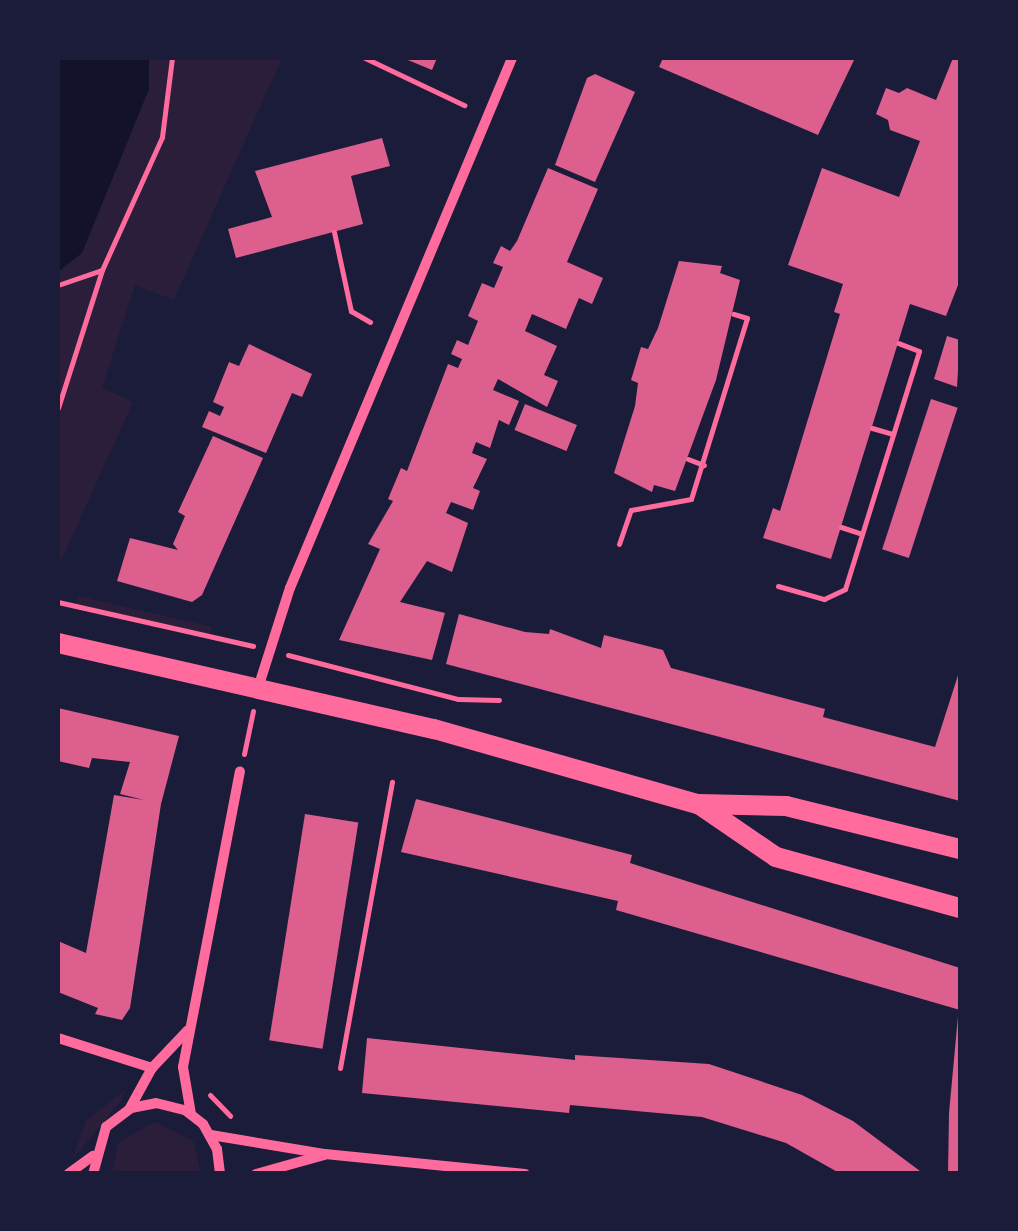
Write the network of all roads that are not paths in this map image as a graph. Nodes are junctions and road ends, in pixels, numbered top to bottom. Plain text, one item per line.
1 (512, 58) edge
2 (58, 643) edge
3 (258, 688) junction
4 (240, 771) dead end
5 (698, 804) junction
6 (960, 849) edge
7 (960, 908) edge
8 (189, 1029) junction
9 (58, 1038) edge
10 (152, 1068) junction
11 (129, 1110) junction
12 (191, 1114) junction
13 (211, 1135) junction
14 (325, 1154) junction
15 (94, 1156) junction
16 (68, 1174) edge
17 (93, 1174) edge
18 (220, 1174) edge
19 (256, 1174) edge
20 (525, 1174) edge

1 - 3 street
2 - 3 main road
3 - 5 main road
4 - 8 street
5 - 6 main road
5 - 7 main road
8 - 10 street
8 - 12 street
9 - 10 street
10 - 11 street
11 - 12 street
11 - 15 street
12 - 13 street
13 - 14 street
13 - 18 street
14 - 19 street
14 - 20 street
15 - 16 street
15 - 17 street

